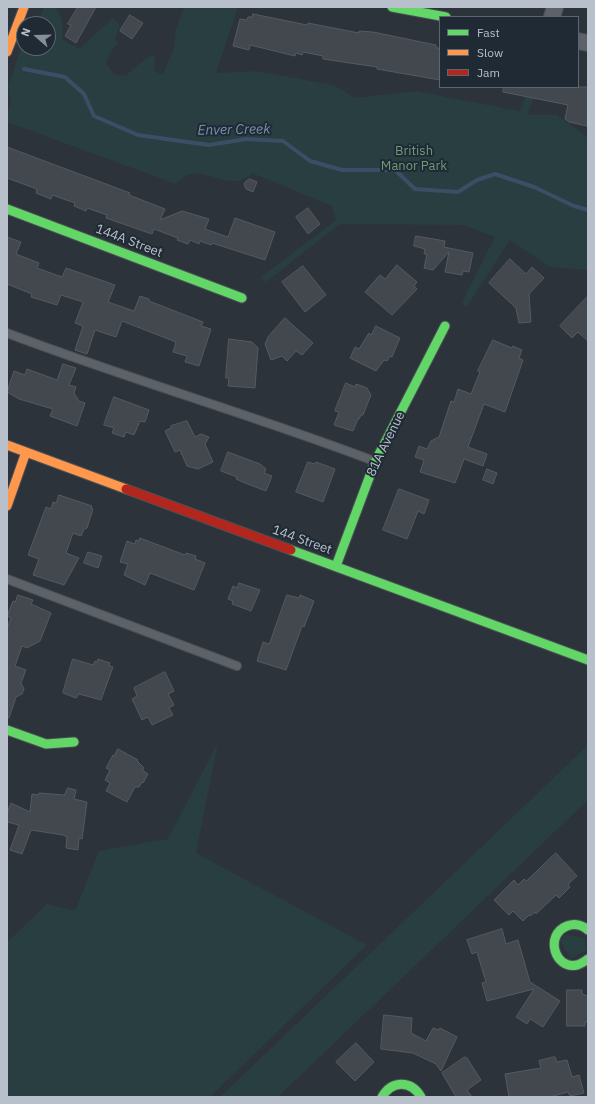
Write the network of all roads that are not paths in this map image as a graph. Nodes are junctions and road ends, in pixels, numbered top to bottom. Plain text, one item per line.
1 (24, 7) edge
2 (392, 7) edge
3 (441, 16) edge
4 (7, 52) edge
5 (7, 209) edge
6 (242, 298) dead end
7 (445, 326) dead end
8 (7, 333) edge
9 (7, 445) edge
10 (26, 452) junction
11 (375, 462) junction
12 (7, 506) edge
13 (336, 566) junction
14 (7, 579) edge
15 (588, 660) edge
16 (238, 666) dead end
17 (7, 730) edge
18 (74, 742) dead end
19 (588, 930) edge
20 (588, 960) edge
21 (382, 1097) edge
22 (421, 1097) edge

1 - 4 street
2 - 3 street
5 - 6 street, 144A Street
7 - 11 street, 81A Avenue
8 - 11 lane
9 - 10 street, 144 Street
10 - 12 street
10 - 13 street, 144 Street
11 - 13 street, 81A Avenue
13 - 15 street, 144 Street
14 - 16 lane
17 - 18 street
19 - 20 street
21 - 22 street

